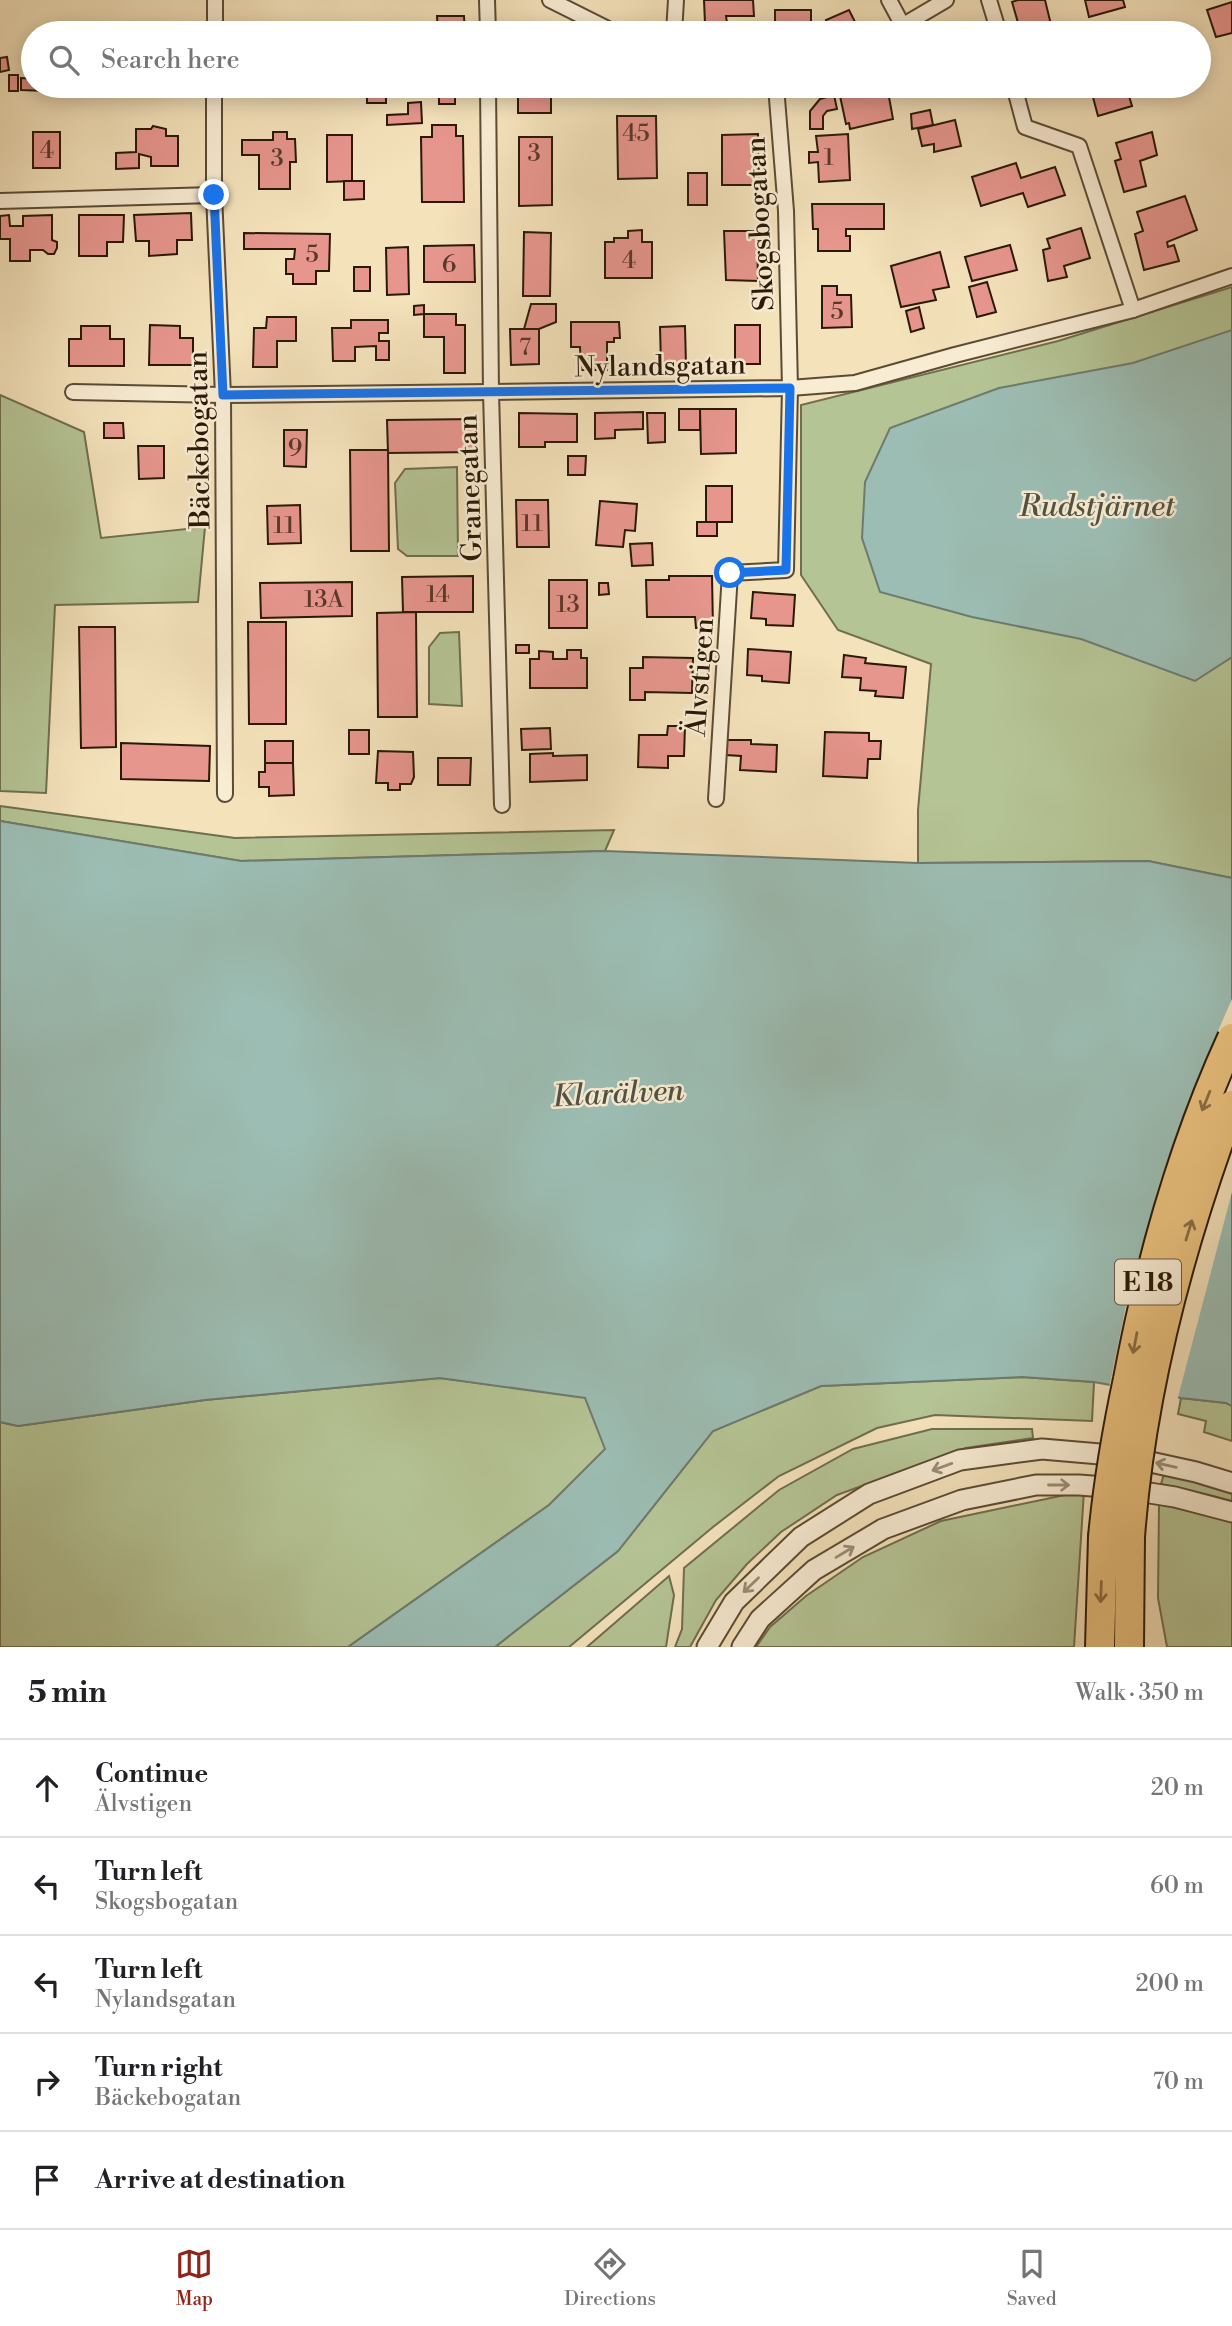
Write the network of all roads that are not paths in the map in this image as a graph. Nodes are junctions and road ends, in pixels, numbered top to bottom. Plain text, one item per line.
1 (215, 0) edge
2 (487, 0) edge
3 (550, 0) edge
4 (676, 0) edge
5 (889, 0) edge
6 (946, 0) edge
7 (989, 0) edge
8 (215, 21) edge
9 (488, 21) edge
10 (592, 21) edge
11 (675, 21) edge
12 (894, 21) edge
13 (910, 21) edge
14 (995, 21) edge
15 (215, 98) edge
16 (488, 98) edge
17 (777, 98) edge
18 (1017, 98) edge
19 (214, 195) junction
20 (0, 201) edge
21 (1232, 276) edge
22 (1133, 310) junction
23 (790, 388) junction
24 (73, 392) dead end
25 (491, 392) junction
26 (223, 395) junction
27 (786, 570) joint
28 (225, 794) dead end
29 (716, 799) dead end
30 (502, 805) dead end
31 (1232, 1038) edge
32 (1232, 1105) edge
33 (1232, 1483) edge
34 (1232, 1512) edge
35 (1116, 1537) junction
36 (707, 1647) edge
37 (742, 1647) edge
38 (1100, 1647) edge
39 (1129, 1647) edge

1 - 8 street
2 - 9 street
3 - 10 street
4 - 11 street
5 - 12 street
6 - 13 street
7 - 14 street
15 - 19 street, Bäckebogatan
16 - 25 street, Granegatan
17 - 23 street, Skogsbogatan
18 - 22 street
19 - 20 street
19 - 26 street, Bäckebogatan
21 - 22 street, Nylandsgatan
22 - 23 street, Nylandsgatan
23 - 25 street, Nylandsgatan
23 - 27 street, Skogsbogatan
24 - 26 street, Nylandsgatan
25 - 26 street, Nylandsgatan
25 - 30 street, Granegatan
26 - 28 street, Bäckebogatan
27 - 29 street, Älvstigen
31 -> 35 highway, E 18, bridge
35 -> 32 highway, E 18, bridge
33 -> 36 street
37 -> 34 street
35 -> 38 highway, E 18
35 - 39 highway, E 18

